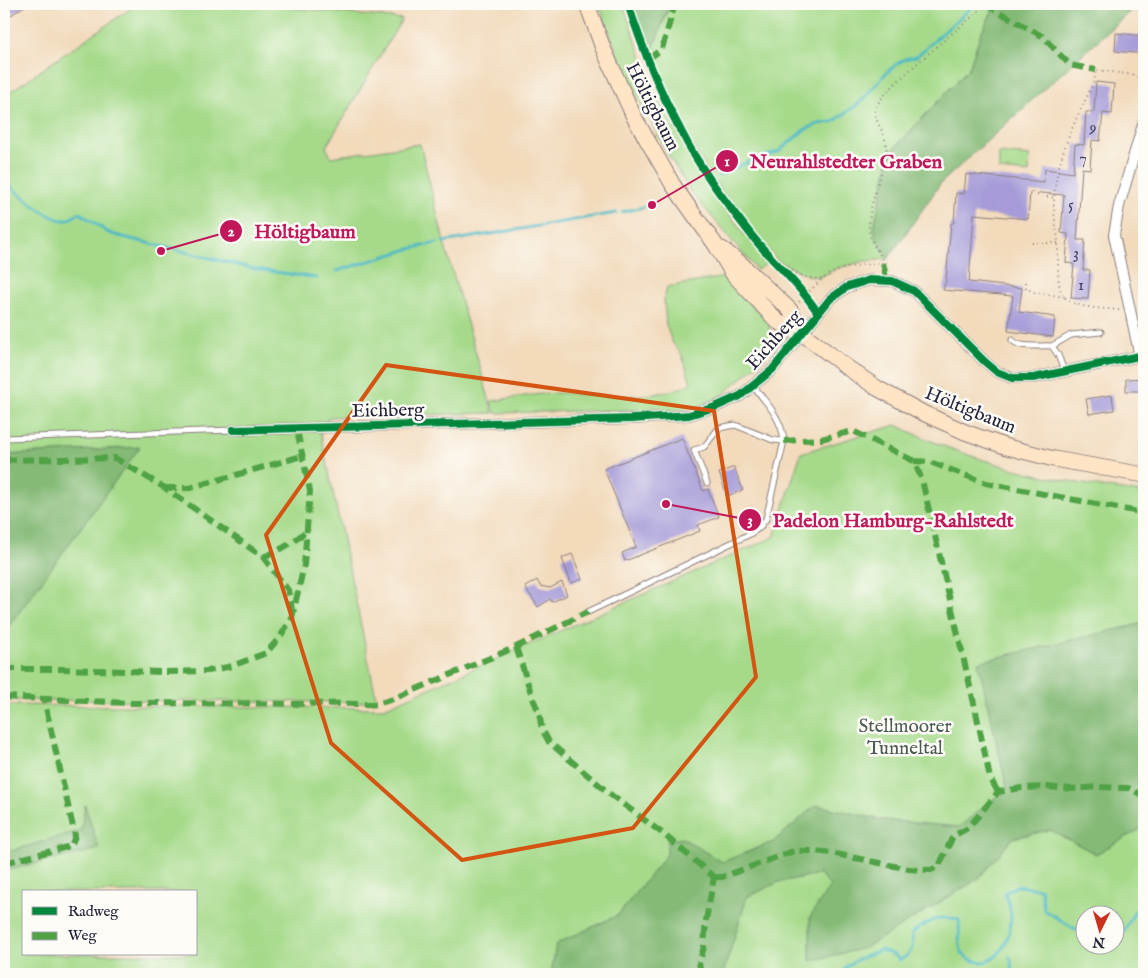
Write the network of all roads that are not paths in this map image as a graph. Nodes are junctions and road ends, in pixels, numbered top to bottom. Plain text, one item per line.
1 (587, 4) edge
2 (1144, 121) edge
3 (715, 244) junction
4 (1101, 332) dead end
5 (802, 333) junction
6 (1012, 340) dead end
7 (1052, 346) junction
8 (1142, 356) edge
9 (1064, 372) junction
10 (753, 386) junction
11 (233, 430) joint
12 (4, 438) edge
13 (784, 442) junction
14 (1144, 475) edge
15 (707, 483) dead end
16 (588, 612) dead end

1 - 3 main road, Höltigbaum
2 - 8 street
3 - 5 main road, Höltigbaum
3 - 5 main road, Höltigbaum
4 - 7 lane
5 - 9 street, Eichberg
5 - 10 street, Eichberg
5 - 14 main road, Höltigbaum
6 - 7 lane
7 - 9 lane
8 - 9 street, Eichberg
10 - 11 street, Eichberg
10 - 13 lane
11 - 12 lane, Eichberg
13 - 15 lane
13 - 16 lane

